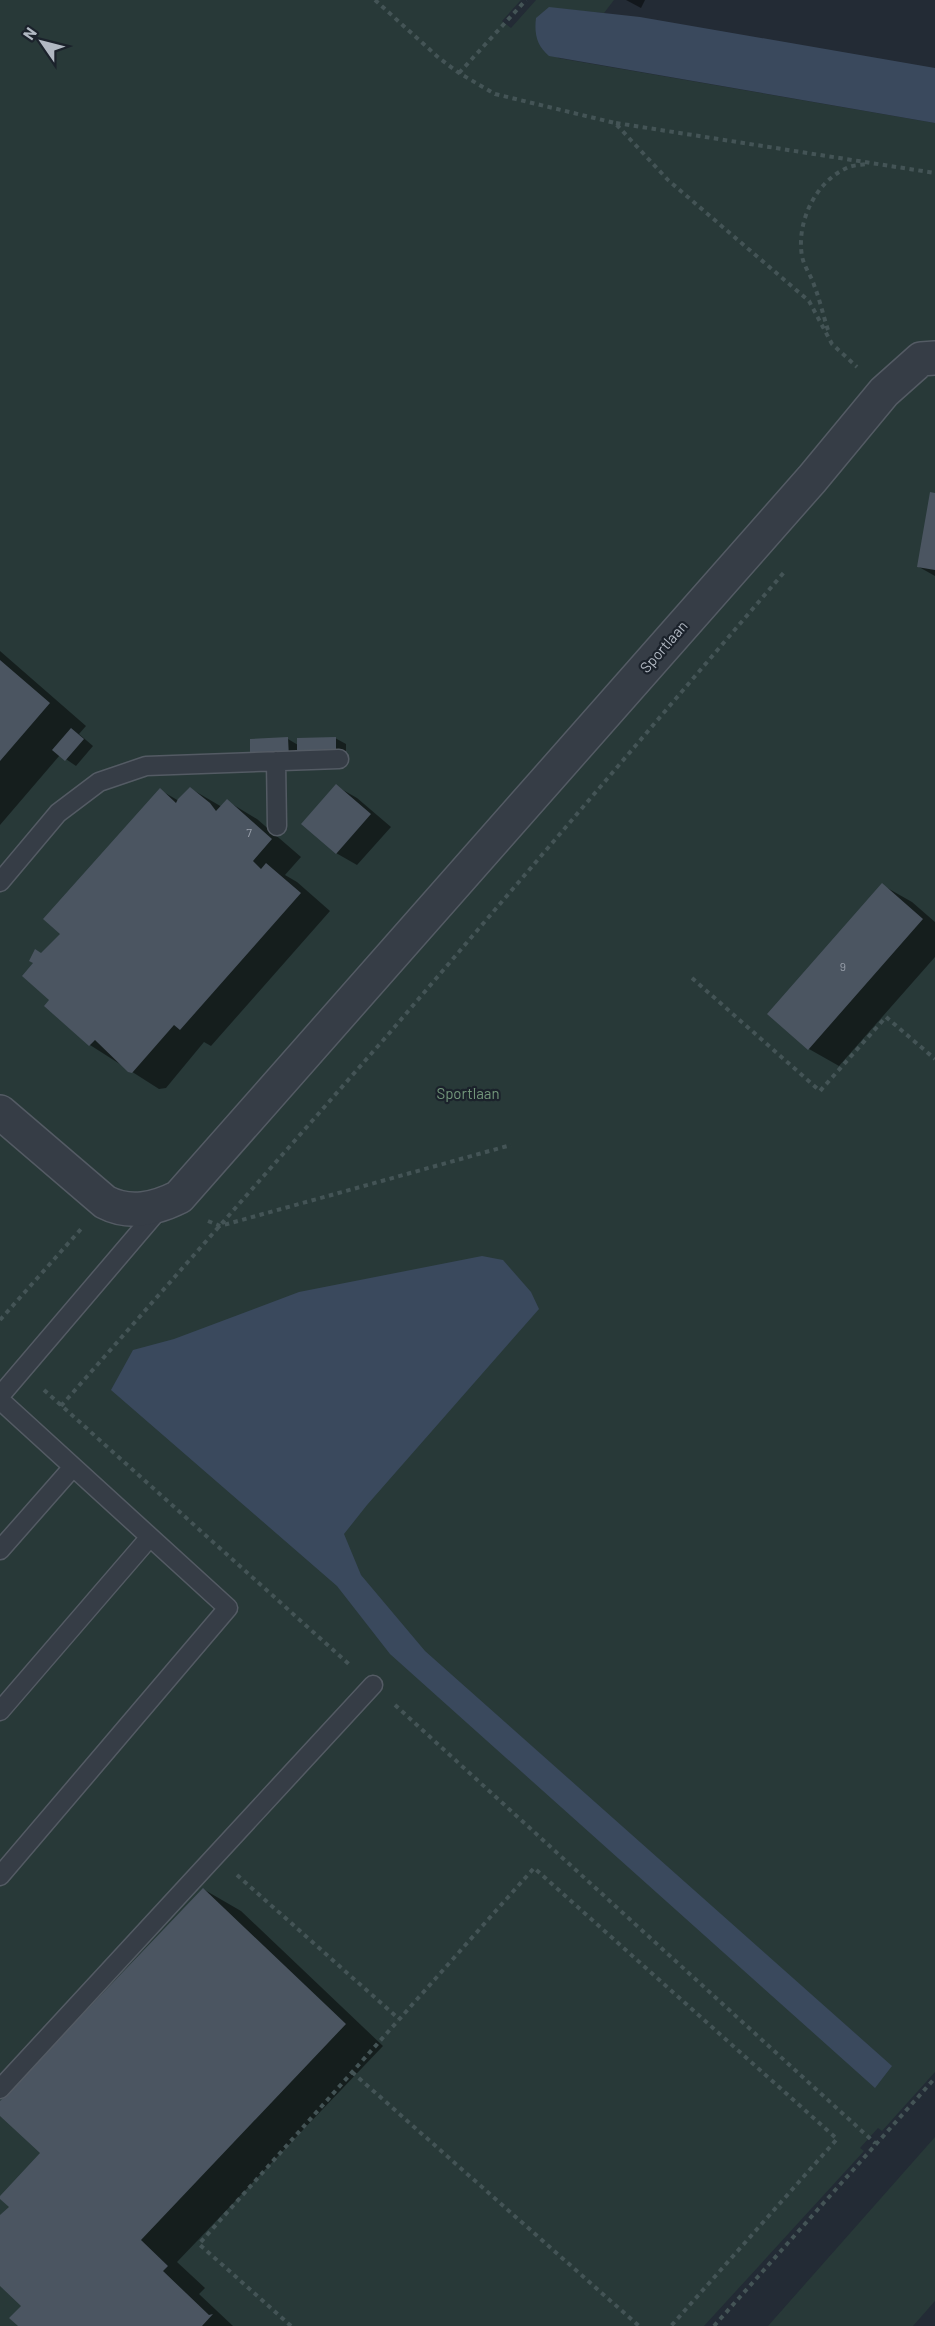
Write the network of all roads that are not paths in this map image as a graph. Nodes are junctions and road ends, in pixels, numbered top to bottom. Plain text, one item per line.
1 (935, 358) edge
2 (339, 759) dead end
3 (276, 761) junction
4 (277, 826) dead end
5 (0, 882) edge
6 (0, 1112) edge
7 (162, 1205) junction
8 (0, 1396) edge
9 (0, 1400) edge
10 (73, 1467) junction
11 (150, 1538) junction
12 (0, 1550) edge
13 (373, 1685) road end
14 (0, 1711) edge
15 (0, 1876) edge
16 (0, 2089) edge

1 - 7 street, Sportlaan
2 - 3 lane
3 - 4 lane
3 - 5 lane
6 - 7 street, Sportlaan
7 - 8 lane
9 - 10 lane
10 - 11 lane
10 - 12 lane
11 - 14 lane
11 - 15 lane
13 - 16 lane

